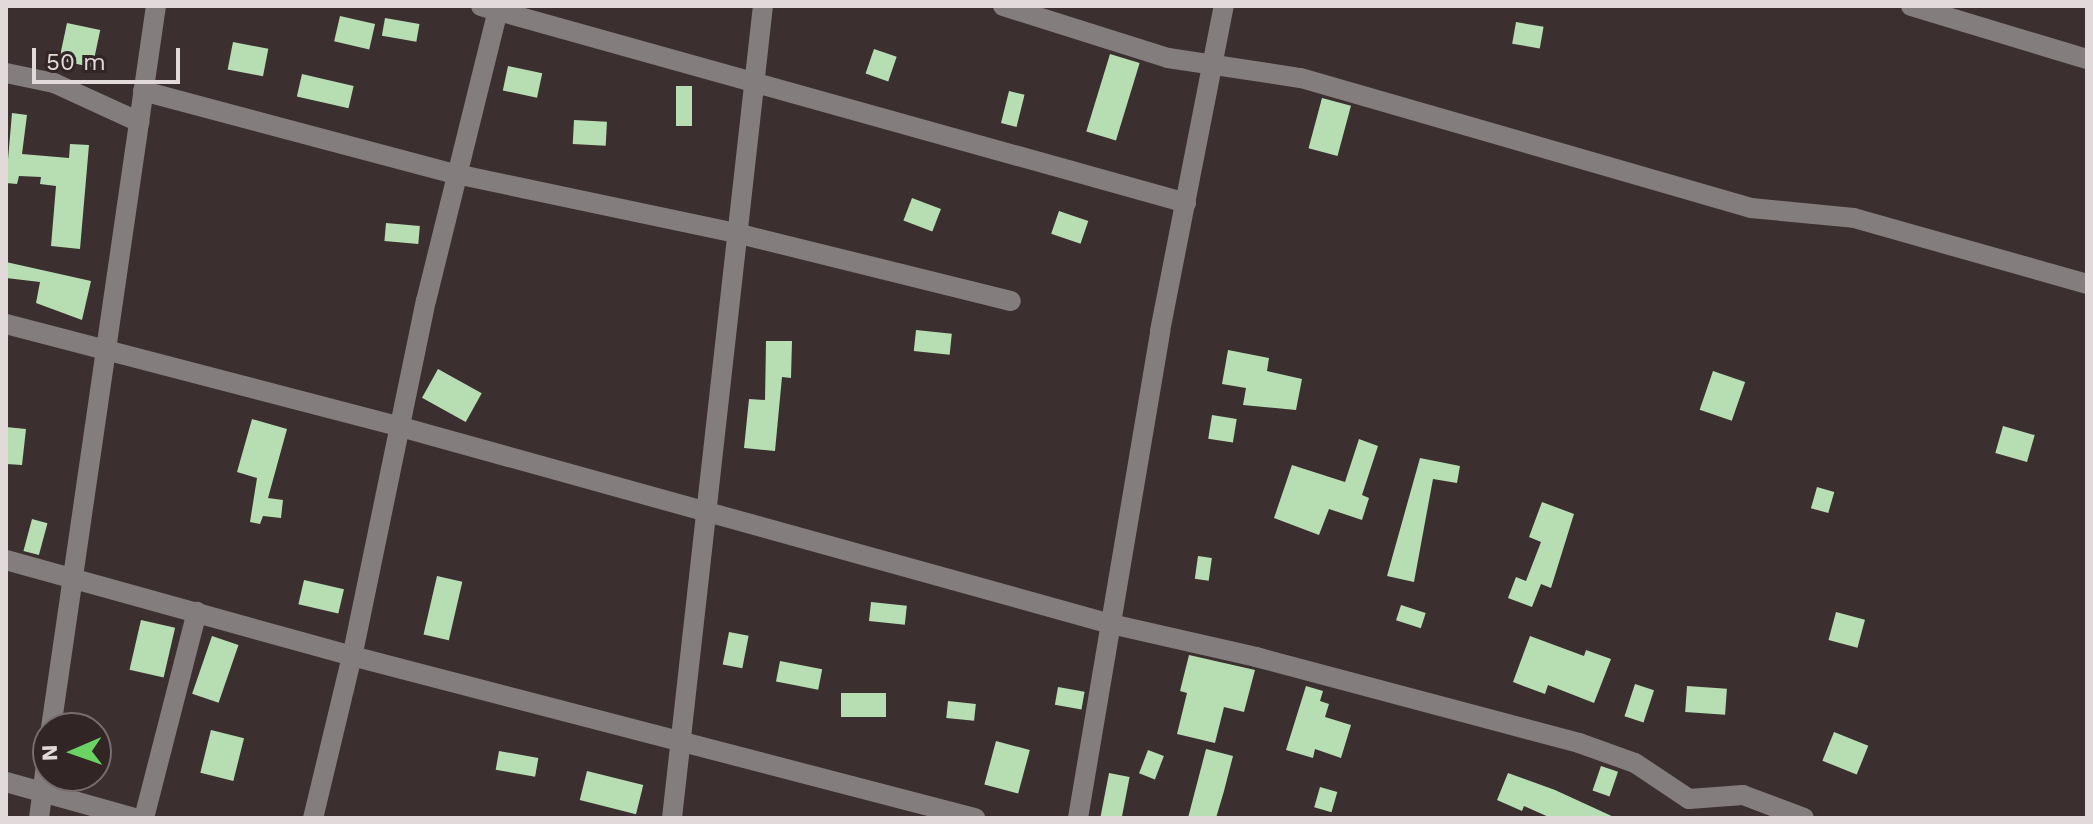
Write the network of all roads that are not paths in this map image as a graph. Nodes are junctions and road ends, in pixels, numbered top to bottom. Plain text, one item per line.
1 (156, 6) edge
2 (763, 6) edge
3 (1003, 6) edge
4 (1224, 6) edge
5 (1911, 6) edge
6 (493, 8) edge
7 (2087, 59) edge
8 (1213, 69) junction
9 (6, 73) edge
10 (752, 86) junction
11 (143, 91) junction
12 (139, 122) junction
13 (456, 174) junction
14 (1186, 203) junction
15 (736, 233) junction
16 (2087, 284) edge
17 (1011, 301) dead end
18 (6, 324) edge
19 (108, 352) junction
20 (401, 427) junction
21 (708, 515) junction
22 (6, 560) edge
23 (71, 579) junction
24 (197, 612) junction
25 (1111, 624) junction
26 (352, 656) junction
27 (53, 712) edge
28 (679, 740) junction
29 (6, 782) edge
30 (43, 793) junction
31 (39, 818) edge
32 (135, 818) edge
33 (144, 818) edge
34 (313, 818) edge
35 (672, 818) edge
36 (975, 818) edge
37 (1078, 818) edge
38 (1804, 818) edge

1 - 11 street
2 - 10 street
3 - 8 street
4 - 8 street
5 - 7 street
6 - 10 street
6 - 13 street
8 - 14 street
8 - 16 street
9 - 12 street
10 - 14 street
10 - 15 street
11 - 12 street
11 - 13 street
12 - 19 street
13 - 15 street
13 - 20 street
14 - 25 street
15 - 17 street
15 - 21 street
18 - 19 street
19 - 20 street
19 - 23 street
20 - 21 street
20 - 26 street
21 - 25 street
21 - 28 street
22 - 23 street
23 - 24 street
23 - 27 street
24 - 26 street
24 - 33 street
25 - 37 street
25 - 38 street
26 - 28 street
26 - 34 street
28 - 35 street
28 - 36 street
29 - 30 street
30 - 31 street
30 - 32 street

